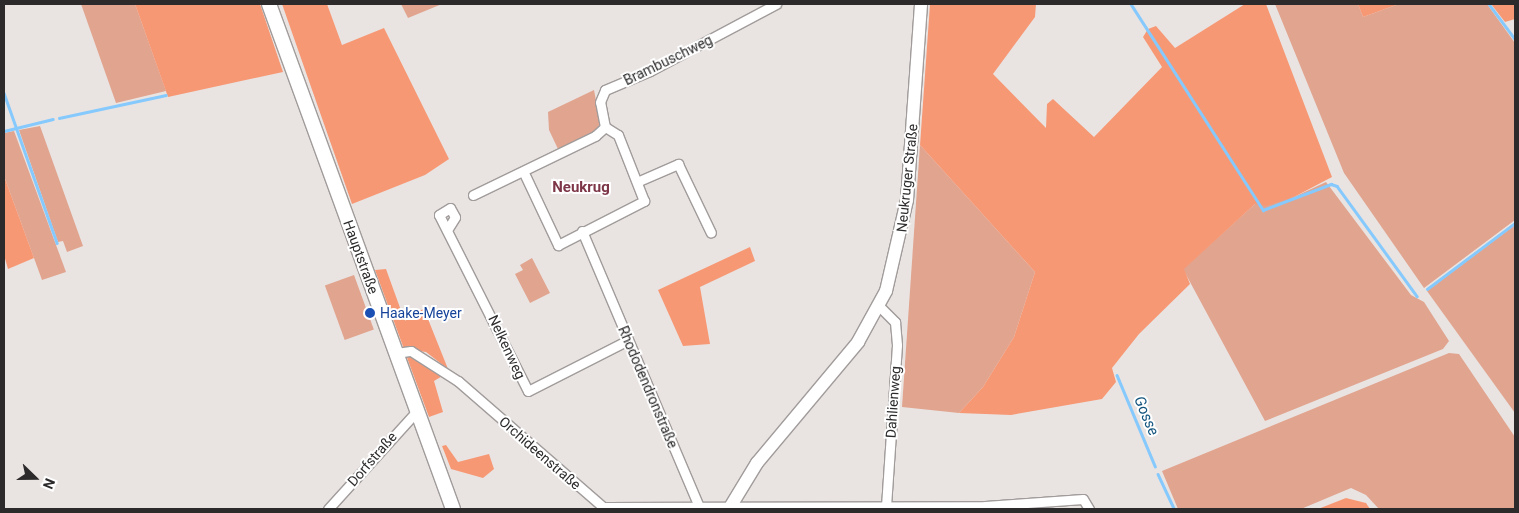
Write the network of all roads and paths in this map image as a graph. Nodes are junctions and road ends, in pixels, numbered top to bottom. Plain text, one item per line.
1 (268, 4) edge
2 (776, 4) edge
3 (921, 4) edge
4 (765, 6) edge
5 (605, 127) junction
6 (524, 173) junction
7 (639, 181) junction
8 (473, 195) dead end
9 (447, 230) dead end
10 (582, 231) junction
11 (711, 232) dead end
12 (879, 306) junction
13 (628, 340) junction
14 (396, 353) junction
15 (417, 410) junction
16 (699, 506) junction
17 (886, 506) junction
18 (602, 508) edge
19 (729, 508) edge
20 (328, 509) edge
21 (453, 509) edge
22 (814, 509) edge
23 (1089, 509) edge

1 - 14 main road, Hauptstraße
2 - 4 street, Brambuschweg
3 - 12 street, Neukruger Straße
4 - 5 street, Brambuschweg
5 - 6 street
5 - 7 street
6 - 8 street
6 - 10 street
7 - 10 street
7 - 11 street
9 - 13 street, Nelkenweg
10 - 13 street, Rhododendronstraße
12 - 17 street, Dahlienweg
12 - 19 street, Neukruger Straße
13 - 16 street, Rhododendronstraße
14 - 15 main road, Hauptstraße
14 - 18 street, Orchideenstraße
15 - 20 street, Dorfstraße
15 - 21 main road, Hauptstraße
16 - 18 street, Orchideenstraße
16 - 19 street, Orchideenstraße
17 - 22 street, Orchideenstraße
17 - 23 street, Orchideenstraße
19 - 22 street, Orchideenstraße

